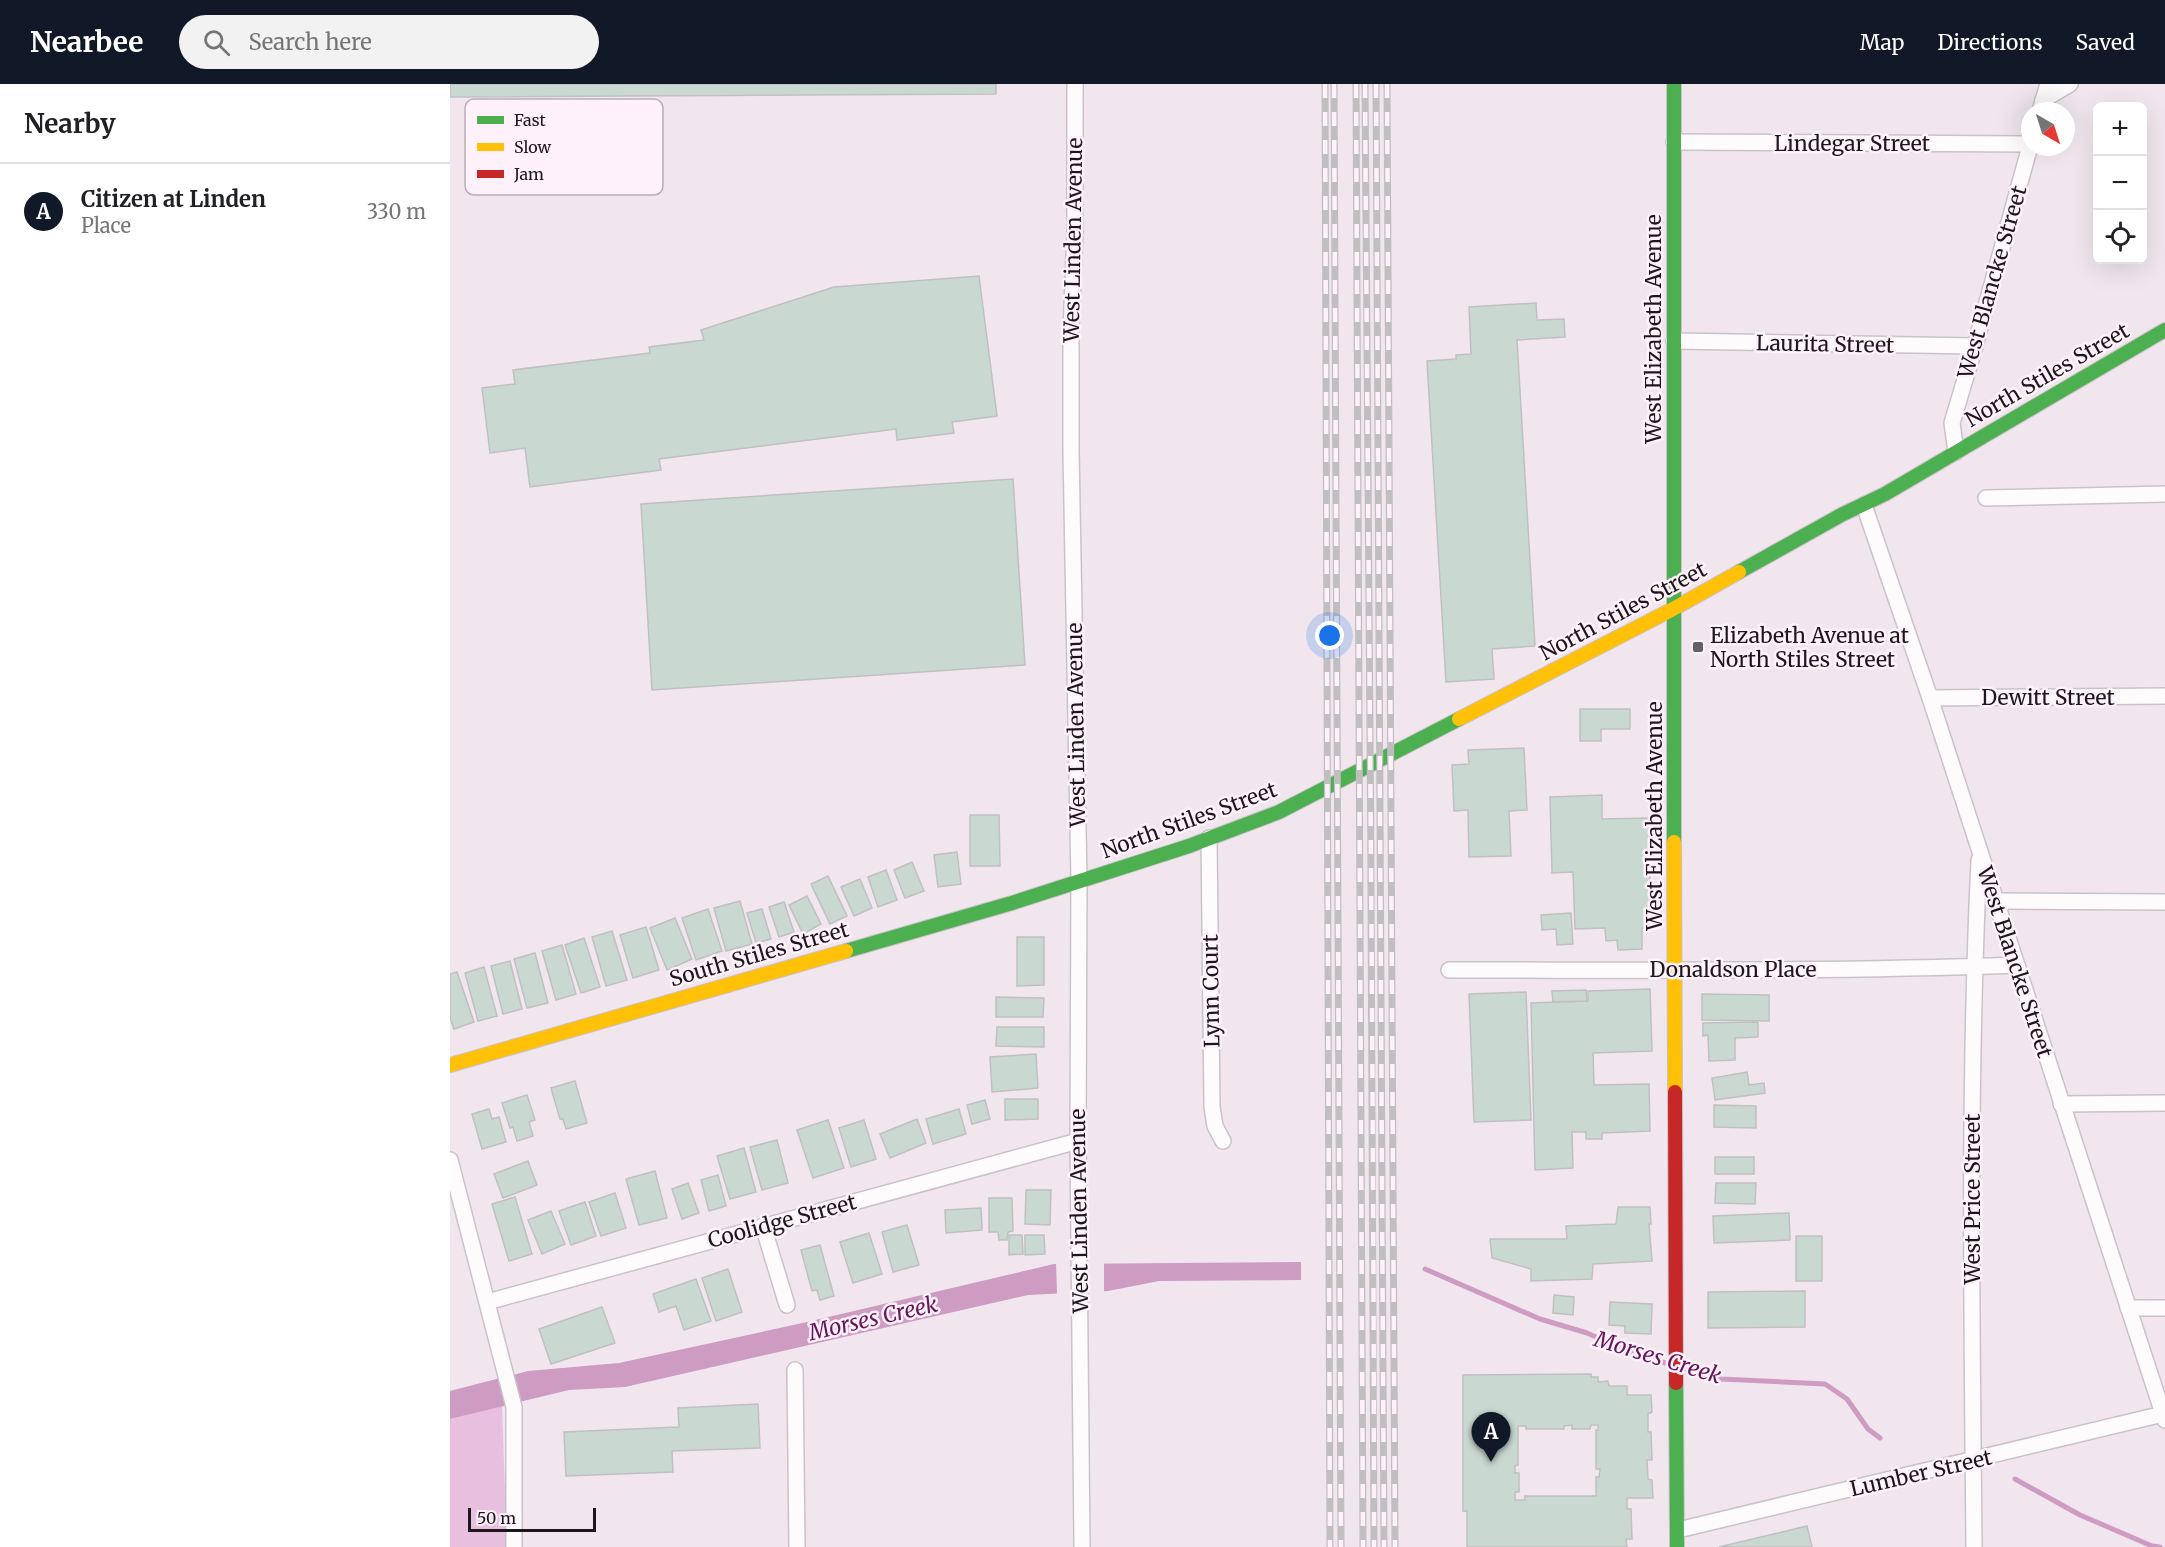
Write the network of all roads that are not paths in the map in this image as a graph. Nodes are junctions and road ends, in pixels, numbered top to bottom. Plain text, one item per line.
1 (1075, 84) edge
2 (1674, 84) edge
3 (2048, 84) edge
4 (2070, 84) edge
5 (2043, 102) edge
6 (2047, 102) edge
7 (1674, 142) junction
8 (2021, 145) edge
9 (2027, 156) edge
10 (2165, 330) edge
11 (1674, 341) junction
12 (1975, 346) junction
13 (1956, 452) junction
14 (2165, 494) edge
15 (1986, 498) dead end
16 (1864, 505) junction
17 (1673, 609) junction
18 (2165, 696) edge
19 (1930, 698) junction
20 (1209, 838) junction
21 (1980, 851) junction
22 (1079, 881) junction
23 (1996, 901) junction
24 (2165, 902) edge
25 (2017, 965) junction
26 (1974, 967) junction
27 (1449, 970) dead end
28 (1676, 970) junction
29 (450, 1065) edge
30 (2165, 1103) edge
31 (2061, 1104) junction
32 (1078, 1141) junction
33 (1223, 1141) dead end
34 (450, 1160) edge
35 (763, 1226) junction
36 (487, 1302) junction
37 (787, 1305) dead end
38 (2128, 1308) junction
39 (2165, 1308) edge
40 (795, 1370) dead end
41 (2164, 1417) edge
42 (1973, 1460) junction
43 (1678, 1530) junction
44 (514, 1547) edge
45 (797, 1547) edge
46 (1082, 1547) edge
47 (1677, 1547) edge
48 (1974, 1547) edge

1 - 22 street, West Linden Avenue
2 - 7 main road, West Elizabeth Avenue
3 - 5 street
4 - 6 street
7 - 8 street, Lindegar Street
7 - 11 main road, West Elizabeth Avenue
9 - 12 street, West Blancke Street
10 - 13 main road, North Stiles Street
11 - 12 street, Laurita Street
11 - 17 main road, West Elizabeth Avenue
12 - 13 street, West Blancke Street
13 - 16 main road, North Stiles Street
14 - 15 street
16 - 17 main road, North Stiles Street
16 - 19 street, West Blancke Street
17 - 20 main road, North Stiles Street
17 - 28 main road, West Elizabeth Avenue
18 - 19 street, Dewitt Street
19 - 21 street, West Blancke Street
20 - 22 main road, North Stiles Street
20 - 33 street, Lynn Court
21 - 23 street, West Blancke Street
21 - 26 street, West Price Street
22 - 29 main road, South Stiles Street
22 - 32 street, West Linden Avenue
23 - 24 street
23 - 25 street, West Blancke Street
25 - 26 street, Donaldson Place
25 - 31 street, West Blancke Street
26 - 28 street, Donaldson Place
26 - 42 street, West Price Street
27 - 28 street, Donaldson Place
28 - 43 main road, West Elizabeth Avenue
30 - 31 street
31 - 38 street, West Blancke Street
32 - 35 street, Coolidge Street
32 - 46 street, West Linden Avenue
34 - 36 street
35 - 36 street, Coolidge Street
35 - 37 street
36 - 44 street
38 - 39 street
38 - 41 street, West Blancke Street
40 - 45 street
41 - 42 street, Lumber Street
42 - 43 street, Lumber Street
42 - 48 street, West Price Street
43 - 47 main road, West Elizabeth Avenue

